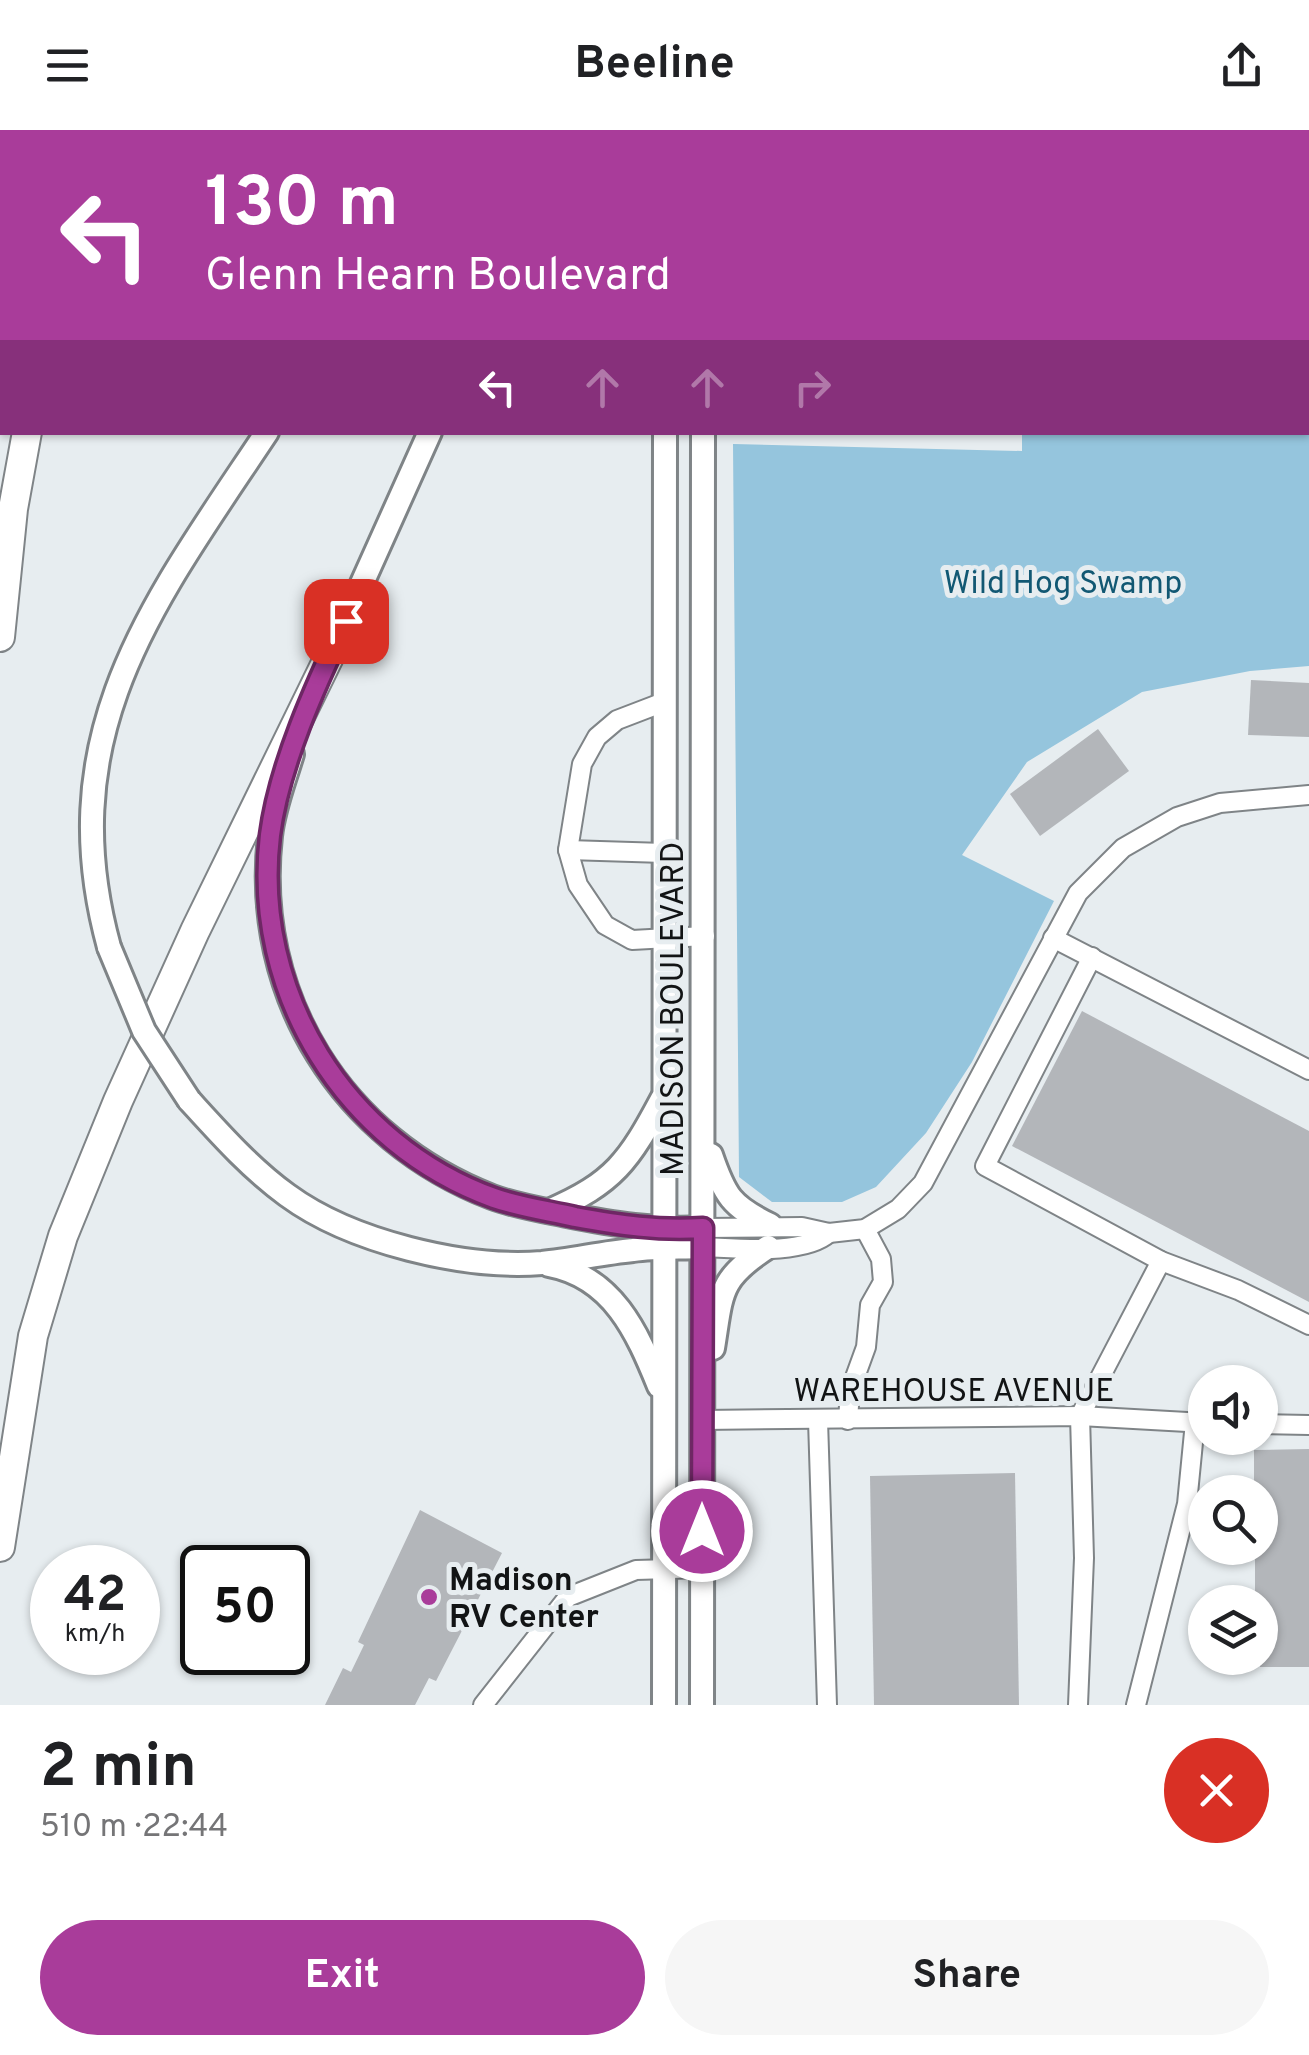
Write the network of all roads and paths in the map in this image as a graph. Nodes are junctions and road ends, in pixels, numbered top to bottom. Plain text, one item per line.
1 (27, 435) edge
2 (264, 435) edge
3 (429, 435) edge
4 (665, 435) edge
5 (703, 435) edge
6 (0, 637) edge
7 (330, 655) junction
8 (664, 702) junction
9 (1309, 795) edge
10 (568, 850) junction
11 (664, 853) junction
12 (704, 936) junction
13 (1053, 938) junction
14 (664, 940) junction
15 (1092, 958) junction
16 (1309, 1070) edge
17 (664, 1096) junction
18 (704, 1135) junction
19 (549, 1212) junction
20 (864, 1229) junction
21 (769, 1236) junction
22 (702, 1238) junction
23 (664, 1239) junction
24 (1161, 1260) junction
25 (541, 1263) junction
26 (1309, 1325) edge
27 (664, 1398) junction
28 (1080, 1416) junction
29 (702, 1420) junction
30 (818, 1420) junction
31 (848, 1420) junction
32 (1188, 1421) edge
33 (1278, 1424) edge
34 (1309, 1424) edge
35 (1194, 1455) edge
36 (0, 1547) edge
37 (664, 1568) junction
38 (702, 1568) junction
39 (483, 1705) edge
40 (664, 1705) edge
41 (702, 1705) edge
42 (827, 1705) edge
43 (1078, 1705) edge
44 (1136, 1705) edge

1 - 6 highway
2 - 25 main road, bridge
3 - 7 main road
4 - 8 main road, MADISON BOULEVARD
5 - 12 main road, MADISON BOULEVARD
7 - 19 main road
7 - 36 highway
8 - 10 street
8 - 11 main road, MADISON BOULEVARD
9 - 13 street
10 - 11 street
10 - 14 street
11 - 14 main road, MADISON BOULEVARD
12 - 14 street
12 - 18 main road, MADISON BOULEVARD
13 - 15 street
13 - 20 street
14 - 17 main road, MADISON BOULEVARD
15 - 16 street
15 - 24 street
17 - 19 main road
17 - 23 main road, MADISON BOULEVARD
18 - 21 main road
18 - 22 main road, MADISON BOULEVARD
19 - 23 main road
20 - 21 street
20 - 31 street
21 - 22 street
21 - 29 main road
22 - 23 main road
22 - 29 main road, MADISON BOULEVARD
23 - 25 main road
23 - 27 main road, MADISON BOULEVARD
24 - 26 street
24 - 28 street
25 - 27 main road
27 - 37 main road, MADISON BOULEVARD
28 - 31 street, WAREHOUSE AVENUE
28 - 32 street, WAREHOUSE AVENUE
28 - 43 street
29 - 30 street, WAREHOUSE AVENUE
29 - 38 main road, MADISON BOULEVARD
30 - 31 street, WAREHOUSE AVENUE
30 - 42 street
33 - 34 street
35 - 44 street
37 - 38 street
37 - 39 street
37 - 40 main road, MADISON BOULEVARD
38 - 41 main road, MADISON BOULEVARD

